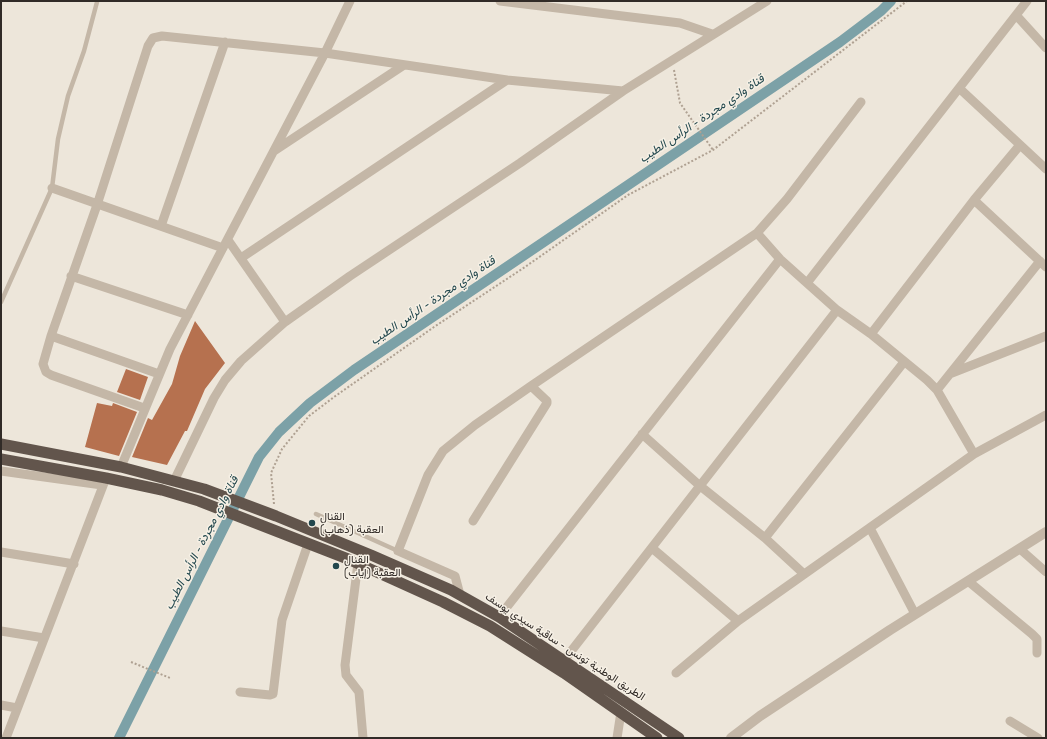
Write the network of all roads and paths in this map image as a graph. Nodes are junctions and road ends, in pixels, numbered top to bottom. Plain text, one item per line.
1 (350, 1) edge
2 (500, 1) edge
3 (766, 1) edge
4 (907, 1) edge
5 (1027, 1) edge
6 (97, 2) dead end
7 (1016, 15) junction
8 (712, 34) junction
9 (225, 42) junction
10 (1046, 48) edge
11 (325, 53) junction
12 (673, 59) junction
13 (404, 65) junction
14 (507, 80) junction
15 (959, 88) junction
16 (623, 91) junction
17 (861, 102) dead end
18 (1020, 144) junction
19 (713, 150) junction
20 (273, 152) junction
21 (1046, 168) edge
22 (52, 188) junction
23 (974, 200) junction
24 (97, 205) junction
25 (161, 226) junction
26 (757, 234) junction
27 (228, 240) junction
28 (223, 248) junction
29 (241, 258) junction
30 (780, 259) junction
31 (1043, 264) edge
32 (71, 276) junction
33 (807, 283) junction
34 (1, 302) edge
35 (837, 310) junction
36 (188, 315) junction
37 (285, 322) junction
38 (871, 334) junction
39 (50, 336) junction
40 (1046, 336) edge
41 (904, 362) junction
42 (159, 374) junction
43 (951, 374) junction
44 (531, 386) junction
45 (936, 390) junction
46 (144, 408) junction
47 (1046, 415) edge
48 (642, 434) junction
49 (1, 444) edge
50 (974, 454) junction
51 (1, 459) edge
52 (121, 467) junction
53 (1, 471) edge
54 (104, 481) junction
55 (174, 481) junction
56 (699, 485) junction
57 (316, 514) dead end
58 (276, 516) junction
59 (473, 521) dead end
60 (870, 528) junction
61 (1046, 532) edge
62 (765, 538) junction
63 (308, 544) junction
64 (652, 548) junction
65 (1020, 549) junction
66 (398, 551) junction
67 (1, 552) edge
68 (74, 564) junction
69 (358, 564) junction
70 (1046, 572) edge
71 (804, 574) junction
72 (968, 581) junction
73 (460, 595) junction
74 (915, 614) junction
75 (499, 617) junction
76 (738, 621) junction
77 (1, 631) edge
78 (44, 638) junction
79 (1037, 652) dead end
80 (565, 659) junction
81 (131, 662) dead end
82 (676, 673) dead end
83 (170, 678) dead end
84 (240, 692) dead end
85 (1, 705) edge
86 (17, 708) junction
87 (621, 712) junction
88 (1010, 721) dead end
89 (6, 738) edge
90 (364, 738) edge
91 (617, 738) edge
92 (657, 738) edge
93 (679, 738) edge
94 (731, 738) edge
95 (1038, 738) edge

1 - 11 street
2 - 8 street
3 - 8 street
4 - 19 path
5 - 7 street
6 - 22 lane
7 - 10 street
7 - 15 street
8 - 12 street
9 - 11 street
9 - 24 street
9 - 25 street
11 - 13 street
11 - 20 street
12 - 16 street
12 - 19 path
13 - 14 street
13 - 20 street
14 - 16 street
14 - 29 street
15 - 18 street
15 - 33 street
16 - 37 street
17 - 26 street
18 - 21 street
18 - 23 street
19 - 58 path
20 - 27 street
22 - 24 street
22 - 34 lane
23 - 31 street
23 - 38 street
24 - 25 street
24 - 32 street
25 - 28 street
26 - 30 street
26 - 44 street
27 - 28 street
27 - 29 street
28 - 36 street
29 - 37 street
30 - 33 street
30 - 48 street
31 - 43 street
32 - 36 street
32 - 39 street
33 - 35 street
35 - 38 street
35 - 56 street
36 - 42 street
37 - 55 street
38 - 41 street
39 - 42 street
39 - 46 street
40 - 43 street
41 - 45 street
41 - 62 street
42 - 46 street
43 - 45 street
44 - 59 street
44 - 66 street
45 - 50 street
46 - 52 street
47 - 50 street
48 - 56 street
48 - 75 street
49 - 52 highway, الطريق الوطنية تونس - ساقية سيدي يوسف
50 - 60 street
51 - 54 highway, الطريق الوطنية تونس - ساقية سيدي يوسف
52 - 55 highway, الطريق الوطنية تونس - ساقية سيدي يوسف
53 - 54 street
54 - 63 highway, الطريق الوطنية تونس - ساقية سيدي يوسف
54 - 68 street
55 - 58 highway, الطريق الوطنية تونس - ساقية سيدي يوسف
56 - 62 street
56 - 64 street
57 - 66 lane
58 - 73 highway, الطريق الوطنية تونس - ساقية سيدي يوسف
60 - 71 street
60 - 74 street
61 - 65 street
62 - 71 street
63 - 69 highway, الطريق الوطنية تونس - ساقية سيدي يوسف
63 - 84 street
64 - 76 street
64 - 80 street
65 - 70 street
65 - 72 street
66 - 73 street
67 - 68 street
68 - 78 street
69 - 87 highway, الطريق الوطنية تونس - ساقية سيدي يوسف
69 - 90 street
71 - 76 street
72 - 74 street
72 - 79 street
73 - 75 highway, الطريق الوطنية تونس - ساقية سيدي يوسف
74 - 94 street
75 - 80 highway, الطريق الوطنية تونس - ساقية سيدي يوسف
76 - 82 street
77 - 78 street
78 - 86 street
80 - 93 highway, الطريق الوطنية تونس - ساقية سيدي يوسف
81 - 83 path
85 - 86 street
86 - 89 street
87 - 91 street
87 - 92 highway, الطريق الوطنية تونس - ساقية سيدي يوسف
88 - 95 street

